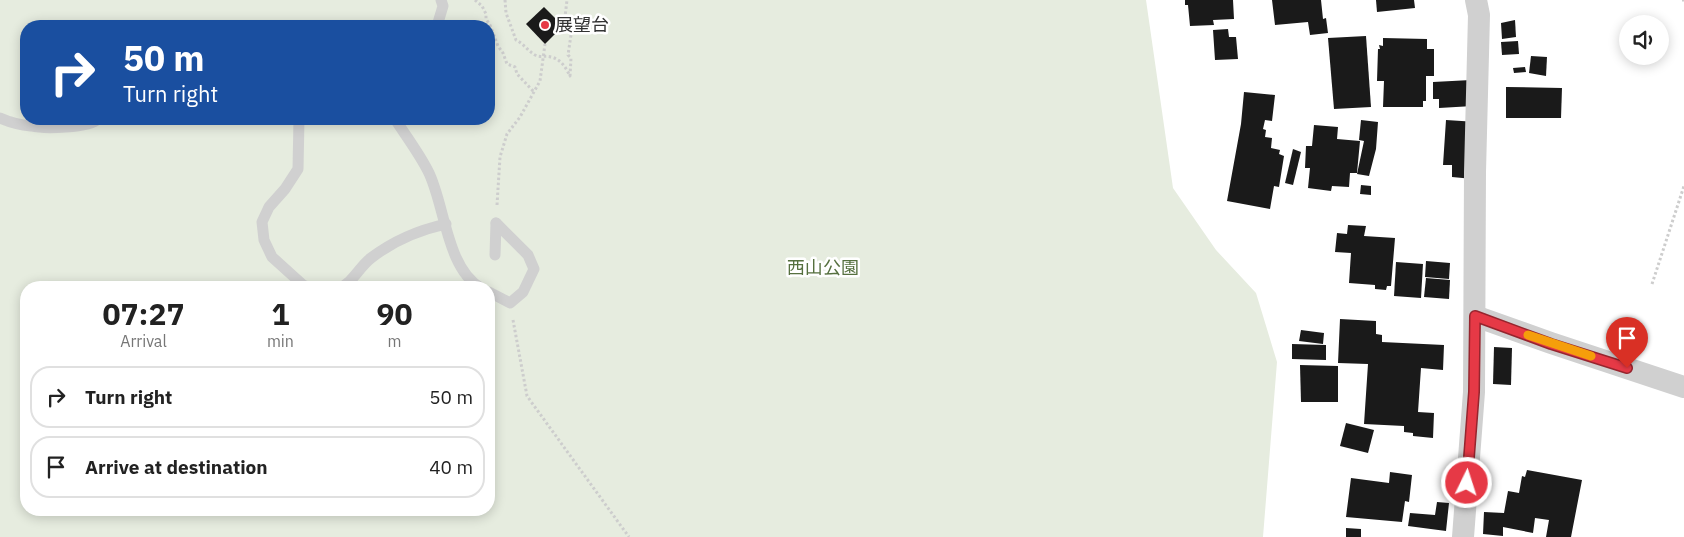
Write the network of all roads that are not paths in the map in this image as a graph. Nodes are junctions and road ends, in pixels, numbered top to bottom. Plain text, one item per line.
1 (440, 0) edge
2 (1476, 0) edge
3 (439, 20) edge
4 (0, 118) edge
5 (20, 124) edge
6 (25, 125) edge
7 (80, 125) edge
8 (299, 125) edge
9 (399, 125) edge
10 (446, 224) junction
11 (495, 255) dead end
12 (299, 281) edge
13 (350, 281) edge
14 (472, 281) edge
15 (495, 295) edge
16 (1475, 316) junction
17 (1684, 387) edge
18 (1463, 537) edge

1 - 3 lane
2 - 16 street
4 - 5 lane
6 - 7 lane
8 - 12 lane
9 - 10 lane
10 - 13 lane
10 - 14 lane
11 - 15 lane
16 - 17 street
16 - 18 street

